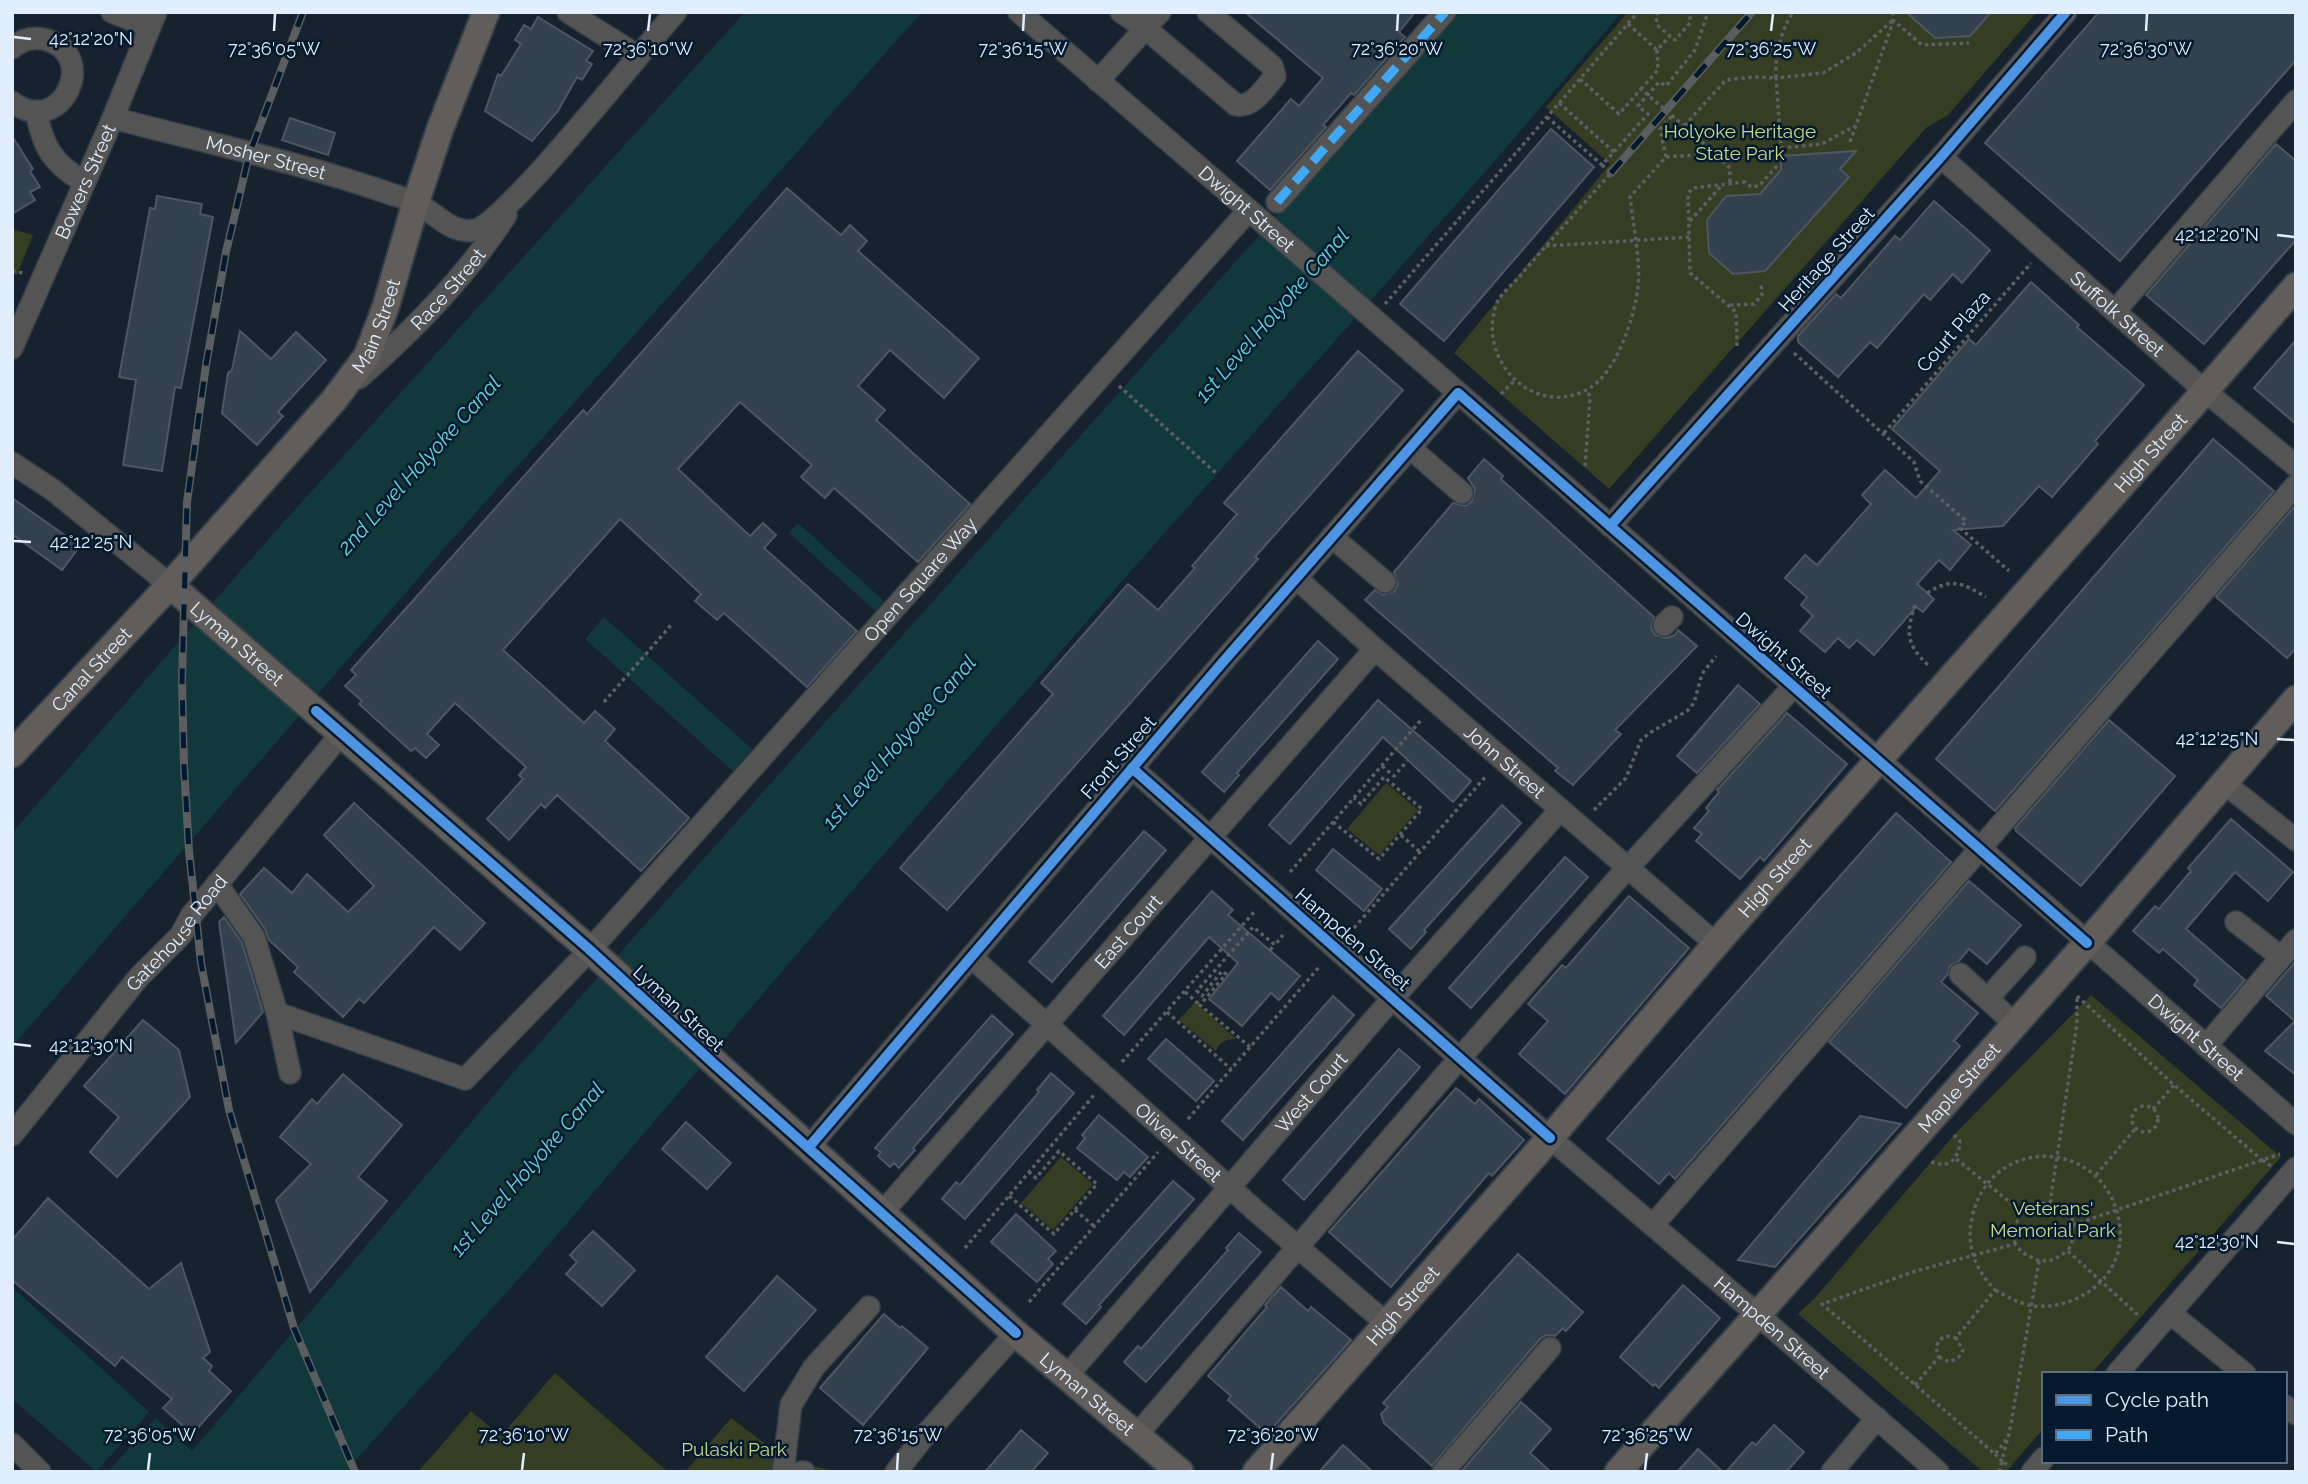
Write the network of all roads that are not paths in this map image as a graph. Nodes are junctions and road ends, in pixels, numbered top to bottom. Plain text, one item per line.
1 (111, 12) edge
2 (486, 12) edge
3 (568, 12) edge
4 (1121, 12) edge
5 (1160, 12) edge
6 (1208, 12) edge
7 (1445, 12) edge
8 (2066, 12) edge
9 (674, 13) edge
10 (1030, 16) edge
11 (153, 20) edge
12 (1145, 29) junction
13 (12, 48) edge
14 (638, 56) junction
15 (1098, 81) junction
16 (12, 102) edge
17 (2293, 110) edge
18 (36, 111) junction
19 (113, 118) junction
20 (1941, 157) junction
21 (84, 182) junction
22 (519, 195) junction
23 (416, 202) junction
24 (1277, 202) dead end
25 (1253, 214) junction
26 (2296, 286) edge
27 (2115, 311) junction
28 (12, 348) edge
29 (2206, 391) junction
30 (1458, 393) junction
31 (334, 400) junction
32 (1410, 447) junction
33 (12, 463) edge
34 (2296, 466) edge
35 (2296, 485) edge
36 (1462, 493) dead end
37 (1609, 526) junction
38 (1332, 537) junction
39 (1296, 578) junction
40 (1385, 582) dead end
41 (170, 584) junction
42 (1375, 649) junction
43 (1794, 686) junction
44 (2293, 708) edge
45 (341, 734) junction
46 (17, 741) edge
47 (1880, 761) junction
48 (1132, 768) junction
49 (2224, 783) junction
50 (1560, 810) junction
51 (1211, 838) junction
52 (2296, 840) edge
53 (1980, 849) junction
54 (1628, 868) junction
55 (217, 884) junction
56 (2236, 922) dead end
57 (2296, 940) edge
58 (2087, 943) junction
59 (1716, 944) junction
60 (597, 956) junction
61 (971, 957) junction
62 (2025, 957) dead end
63 (2281, 957) junction
64 (1960, 974) dead end
65 (1393, 998) junction
66 (1988, 999) junction
67 (277, 1013) junction
68 (2015, 1024) junction
69 (1048, 1025) junction
70 (2206, 1046) junction
71 (1461, 1057) junction
72 (290, 1073) dead end
73 (2296, 1124) edge
74 (12, 1135) edge
75 (1550, 1138) junction
76 (809, 1147) junction
77 (2289, 1161) edge
78 (1228, 1187) junction
79 (882, 1213) junction
80 (1653, 1226) junction
81 (1299, 1248) junction
82 (869, 1307) dead end
83 (2169, 1313) junction
84 (1757, 1314) junction
85 (1387, 1324) junction
86 (1016, 1333) junction
87 (1550, 1348) dead end
88 (2119, 1372) edge
89 (2243, 1372) edge
90 (1067, 1377) junction
91 (1877, 1418) junction
92 (1136, 1436) junction
93 (12, 1444) edge
94 (40, 1472) edge
95 (783, 1472) edge
96 (896, 1472) edge
97 (1181, 1472) edge
98 (1256, 1472) edge
99 (1443, 1472) edge
100 (1618, 1472) edge
101 (1832, 1472) edge
102 (1938, 1472) edge

1 - 11 street
2 - 23 main road, Main Street
3 - 14 street
4 - 12 street
5 - 12 street
6 - 12 street
7 - 24 street
8 - 20 street, Heritage Street
9 - 14 street, Race Street
10 - 15 street, Dwight Street
11 - 19 street, Bowers Street
12 - 15 street
13 - 18 street
14 - 22 street, Race Street
15 - 25 street, Dwight Street
16 - 18 street
17 - 27 street
18 - 21 street
19 - 21 street, Bowers Street
19 - 23 street, Mosher Street
20 - 27 street, Suffolk Street
20 - 37 street, Heritage Street
21 - 28 street, Bowers Street
22 - 23 street, Race Street
22 - 31 street, Race Street
23 - 31 main road, Main Street
25 - 30 street, Dwight Street
25 - 60 street, Open Square Way
26 - 29 main road, High Street
27 - 29 street, Suffolk Street
29 - 34 street, Suffolk Street
29 - 47 main road, High Street
30 - 32 street, Front Street
30 - 37 street, Dwight Street
31 - 41 main road, Main Street
32 - 36 street
32 - 38 street, Front Street
33 - 41 street, Lyman Street
35 - 53 street
37 - 43 street, Dwight Street
38 - 39 street, Front Street
38 - 40 street
39 - 42 street, John Street
39 - 48 street, Front Street
41 - 45 main road, Lyman Street
41 - 46 main road, Canal Street
42 - 50 street, John Street
42 - 51 street, East Court
43 - 47 street, Dwight Street
43 - 54 street
44 - 49 main road, Maple Street
45 - 55 street, Gatehouse Road
45 - 60 main road, Lyman Street
47 - 53 street, Dwight Street
47 - 59 main road, High Street
48 - 51 street, Hampden Street
48 - 61 street, Front Street
49 - 52 street
49 - 58 main road, Maple Street
50 - 54 street, John Street
50 - 65 street, West Court
51 - 65 street, Hampden Street
51 - 69 street, East Court
53 - 58 street, Dwight Street
53 - 80 street
54 - 59 street, John Street
54 - 71 street
55 - 67 street
55 - 74 street, Gatehouse Road
56 - 63 street
57 - 63 street
58 - 68 main road, Maple Street
58 - 70 street, Dwight Street
59 - 75 main road, High Street
60 - 67 street, Open Square Way
60 - 76 main road, Lyman Street
61 - 69 street, Oliver Street
61 - 76 street, Front Street
62 - 66 street
63 - 70 street
64 - 66 street
65 - 71 street, Hampden Street
65 - 78 street, West Court
66 - 68 street
67 - 72 street
68 - 84 main road, Maple Street
69 - 78 street, Oliver Street
69 - 79 street, East Court
70 - 73 street, Dwight Street
71 - 75 street, Hampden Street
71 - 81 street
75 - 80 street, Hampden Street
75 - 85 main road, High Street
76 - 79 main road, Lyman Street
77 - 83 street
78 - 81 street, Oliver Street
78 - 90 street, West Court
79 - 86 main road, Lyman Street
80 - 84 street, Hampden Street
81 - 85 street, Oliver Street
81 - 92 street
82 - 95 street
83 - 88 street
83 - 89 street
84 - 91 street, Hampden Street
84 - 100 main road, Maple Street
85 - 98 main road, High Street
86 - 90 main road, Lyman Street
86 - 96 street
87 - 99 street
90 - 92 main road, Lyman Street
91 - 101 street
91 - 102 street, Hampden Street
92 - 97 main road, Lyman Street
93 - 94 street

